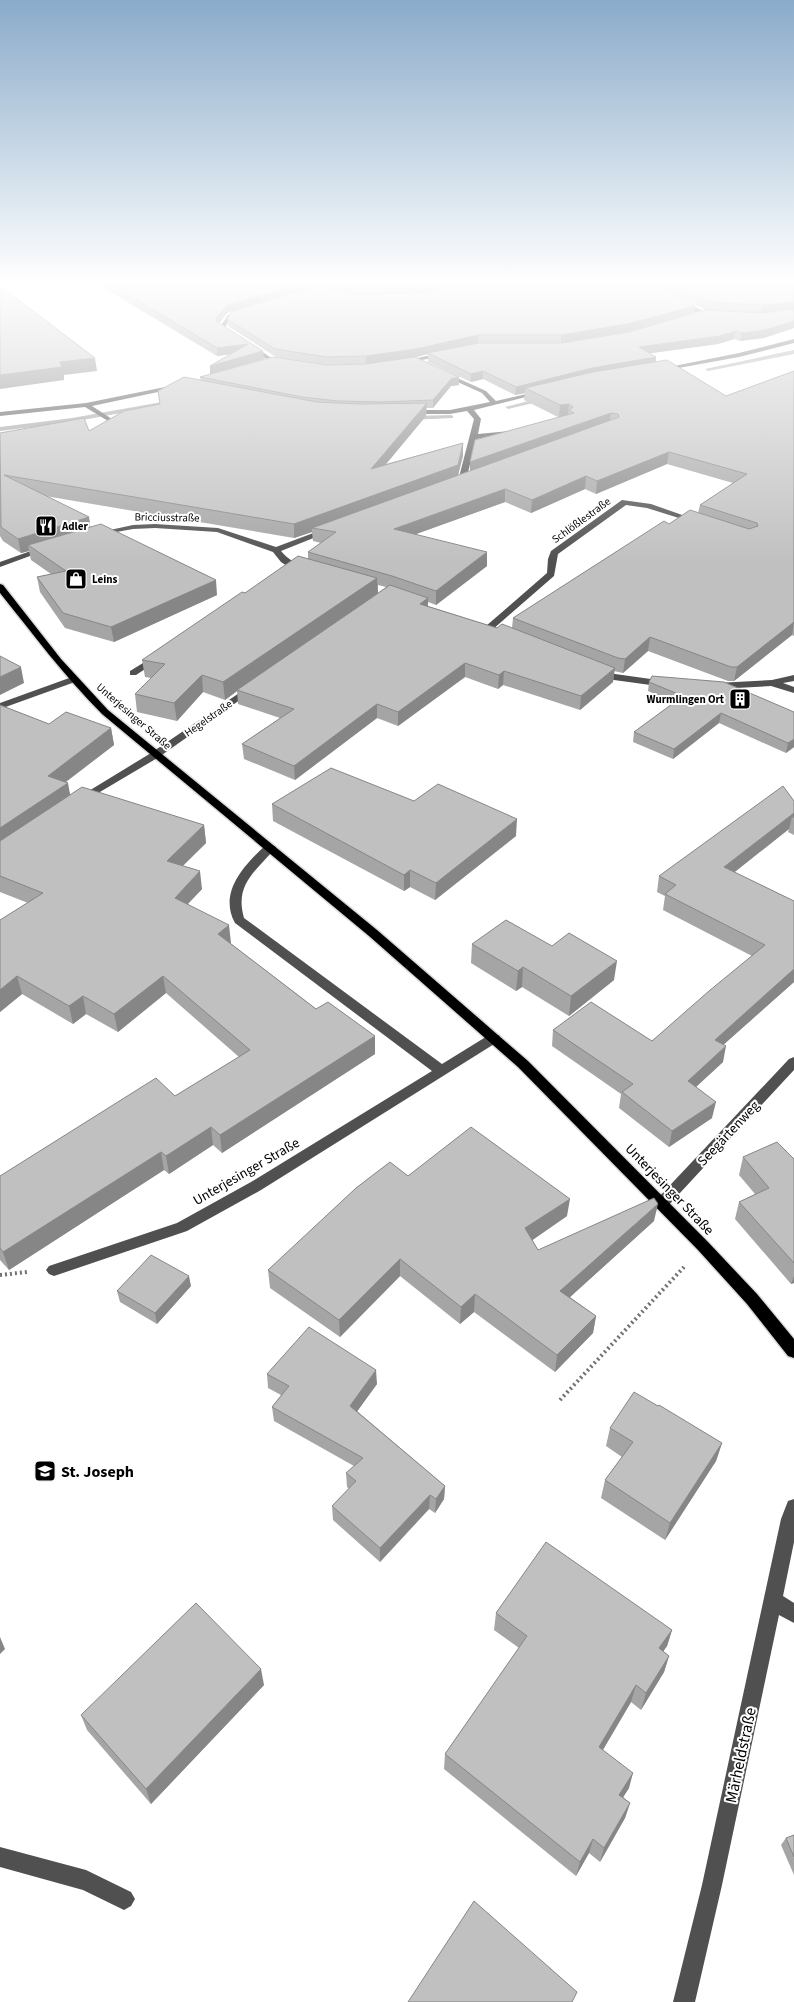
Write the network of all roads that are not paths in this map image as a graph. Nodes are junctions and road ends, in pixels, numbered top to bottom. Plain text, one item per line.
1 (449, 375) edge
2 (184, 386) edge
3 (544, 392) edge
4 (495, 404) junction
5 (86, 405) junction
6 (468, 409) junction
7 (403, 412) edge
8 (0, 414) edge
9 (111, 420) edge
10 (522, 431) edge
11 (473, 437) junction
12 (471, 478) edge
13 (462, 481) junction
14 (453, 484) edge
15 (704, 524) edge
16 (332, 530) edge
17 (91, 536) edge
18 (54, 546) edge
19 (276, 550) junction
20 (0, 565) edge
21 (316, 573) edge
22 (0, 587) edge
23 (488, 628) edge
24 (165, 652) edge
25 (594, 671) edge
26 (134, 673) dead end
27 (794, 678) edge
28 (72, 680) junction
29 (260, 682) edge
30 (772, 683) junction
31 (678, 685) edge
32 (704, 686) edge
33 (794, 690) edge
34 (0, 706) edge
35 (155, 755) junction
36 (71, 805) edge
37 (270, 847) junction
38 (494, 1038) junction
39 (794, 1062) edge
40 (440, 1070) junction
41 (662, 1203) junction
42 (54, 1270) dead end
43 (794, 1351) edge
44 (794, 1507) edge
45 (774, 1601) junction
46 (794, 1614) edge
47 (0, 1856) edge
48 (124, 1899) dead end
49 (684, 2002) edge

1 - 4 street
2 - 5 street
3 - 4 street
4 - 6 street
5 - 8 street
5 - 9 street
6 - 7 street
6 - 11 street
10 - 11 street
11 - 13 street
12 - 13 street
13 - 14 street
15 - 23 street, Schlößlestraße
16 - 19 street
17 - 19 street, Bricciusstraße
18 - 20 street
19 - 21 street
22 - 28 main road, Unterjesinger Straße
24 - 26 street
25 - 31 street
27 - 30 street
28 - 34 street
28 - 35 main road, Unterjesinger Straße
29 - 35 street, Hegelstraße
30 - 32 street
30 - 33 street
35 - 36 street, Hegelstraße
35 - 37 main road, Unterjesinger Straße
37 - 38 main road, Unterjesinger Straße
37 - 40 street
38 - 40 street, Unterjesinger Straße
38 - 41 main road, Unterjesinger Straße
39 - 41 street, Seegärtenweg
40 - 42 street, Unterjesinger Straße
41 - 43 main road, Unterjesinger Straße
44 - 45 street, Märheldstraße
45 - 46 street
45 - 49 street, Märheldstraße
47 - 48 street

